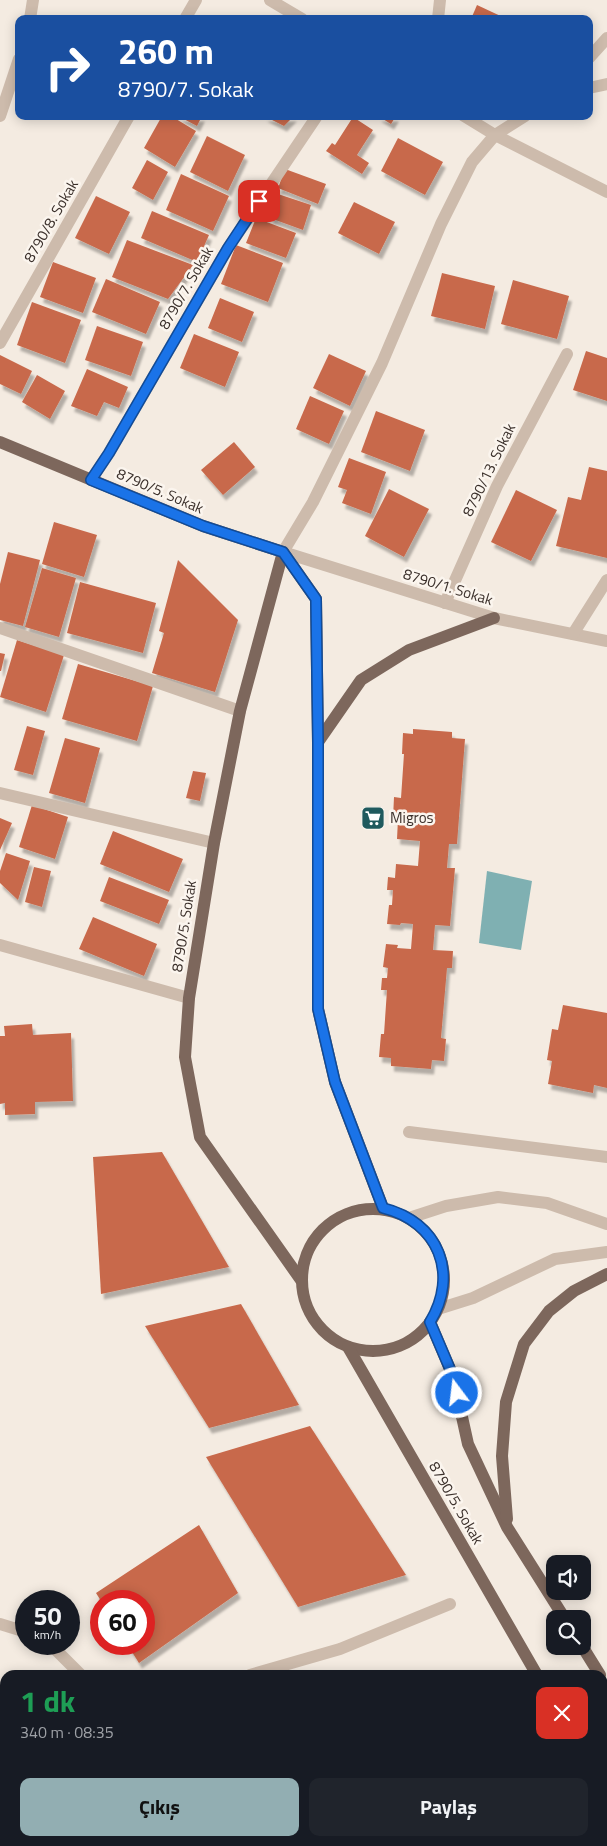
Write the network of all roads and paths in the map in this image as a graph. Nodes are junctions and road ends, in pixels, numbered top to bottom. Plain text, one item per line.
1 (33, 0) edge
2 (196, 0) edge
3 (270, 0) edge
4 (440, 0) edge
5 (31, 15) edge
6 (187, 15) edge
7 (295, 15) edge
8 (438, 15) edge
9 (607, 38) edge
10 (593, 54) edge
11 (15, 71) edge
12 (607, 84) edge
13 (593, 87) edge
14 (0, 116) edge
15 (127, 120) edge
16 (314, 120) edge
17 (471, 120) edge
18 (519, 120) edge
19 (496, 135) junction
20 (607, 192) edge
21 (0, 343) edge
22 (567, 354) dead end
23 (0, 442) edge
24 (91, 480) junction
25 (283, 552) junction
26 (607, 580) edge
27 (445, 603) junction
28 (494, 618) junction
29 (0, 628) edge
30 (573, 634) junction
31 (607, 641) edge
32 (240, 711) junction
33 (318, 742) junction
34 (0, 793) edge
35 (214, 843) junction
36 (0, 945) edge
37 (189, 998) junction
38 (408, 1132) dead end
39 (607, 1157) edge
40 (383, 1208) junction
41 (409, 1218) junction
42 (607, 1224) edge
43 (607, 1252) edge
44 (607, 1274) edge
45 (301, 1280) junction
46 (438, 1309) junction
47 (430, 1322) junction
48 (348, 1347) junction
49 (508, 1527) junction
50 (450, 1604) dead end
51 (559, 1610) edge
52 (0, 1624) edge
53 (15, 1629) edge
54 (61, 1655) edge
55 (588, 1655) edge
56 (76, 1670) edge
57 (267, 1670) edge
58 (534, 1670) edge
59 (597, 1670) edge

1 - 5 street
2 - 6 street
3 - 7 street
4 - 8 street
9 - 10 street
11 - 14 street
12 - 13 street
15 - 21 street, 8790/8. Sokak
16 - 24 street, 8790/7. Sokak
17 - 19 street
18 - 19 street
19 - 20 street
19 - 25 street
22 - 27 street, 8790/13. Sokak
23 - 24 main road, 8790/5. Sokak
24 - 25 main road, 8790/5. Sokak
25 - 27 street, 8790/1. Sokak
25 - 32 main road, 8790/5. Sokak
25 - 33 main road
26 - 30 street
27 - 28 street, 8790/1. Sokak
28 - 30 street, 8790/1. Sokak
28 - 33 main road
29 - 32 street
30 - 31 street, 8790/1. Sokak
32 - 35 main road, 8790/5. Sokak
33 - 40 main road
34 - 35 street
35 - 37 main road, 8790/5. Sokak
36 - 37 street
37 - 45 main road, 8790/5. Sokak
38 - 39 street
40 - 41 main road, 8790/5. Sokak
40 - 45 main road, 8790/5. Sokak
41 - 42 street
41 - 46 main road, 8790/5. Sokak
43 - 46 street
44 - 49 main road
45 - 48 main road, 8790/5. Sokak
46 - 47 main road, 8790/5. Sokak
47 - 48 main road, 8790/5. Sokak
47 - 49 main road
48 - 58 main road, 8790/5. Sokak
49 - 51 main road
50 - 57 street
52 - 53 street
54 - 56 street
55 - 59 main road

